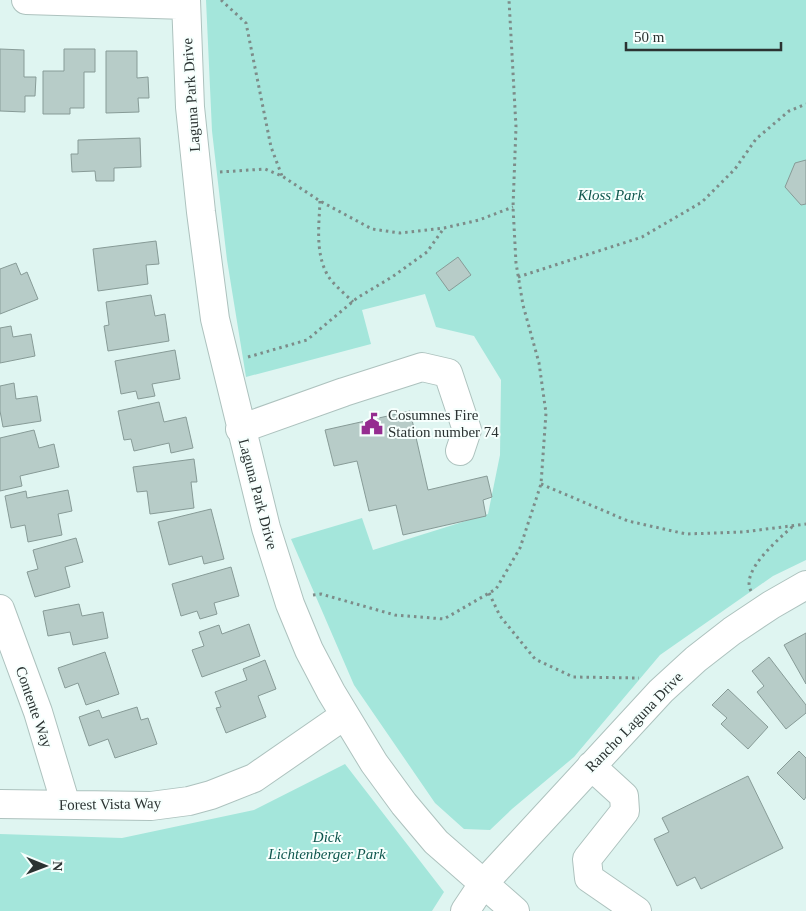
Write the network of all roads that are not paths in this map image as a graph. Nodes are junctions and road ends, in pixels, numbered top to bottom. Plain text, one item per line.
1 (26, 0) edge
2 (186, 2) edge
3 (240, 429) junction
4 (460, 451) dead end
5 (806, 585) edge
6 (0, 609) edge
7 (345, 715) junction
8 (591, 766) junction
9 (0, 804) edge
10 (66, 805) junction
11 (483, 884) junction
12 (465, 911) edge
13 (515, 911) edge
14 (637, 911) edge

1 - 2 street
2 - 3 street, Laguna Park Drive
3 - 4 street
3 - 7 street, Laguna Park Drive
5 - 8 street, Rancho Laguna Drive
6 - 10 street, Contente Way
7 - 10 street, Forest Vista Way
7 - 11 street, Laguna Park Drive
8 - 11 street, Rancho Laguna Drive
8 - 14 street
9 - 10 street, Forest Vista Way
11 - 12 street, Rancho Laguna Drive
11 - 13 street, Laguna Park Drive

